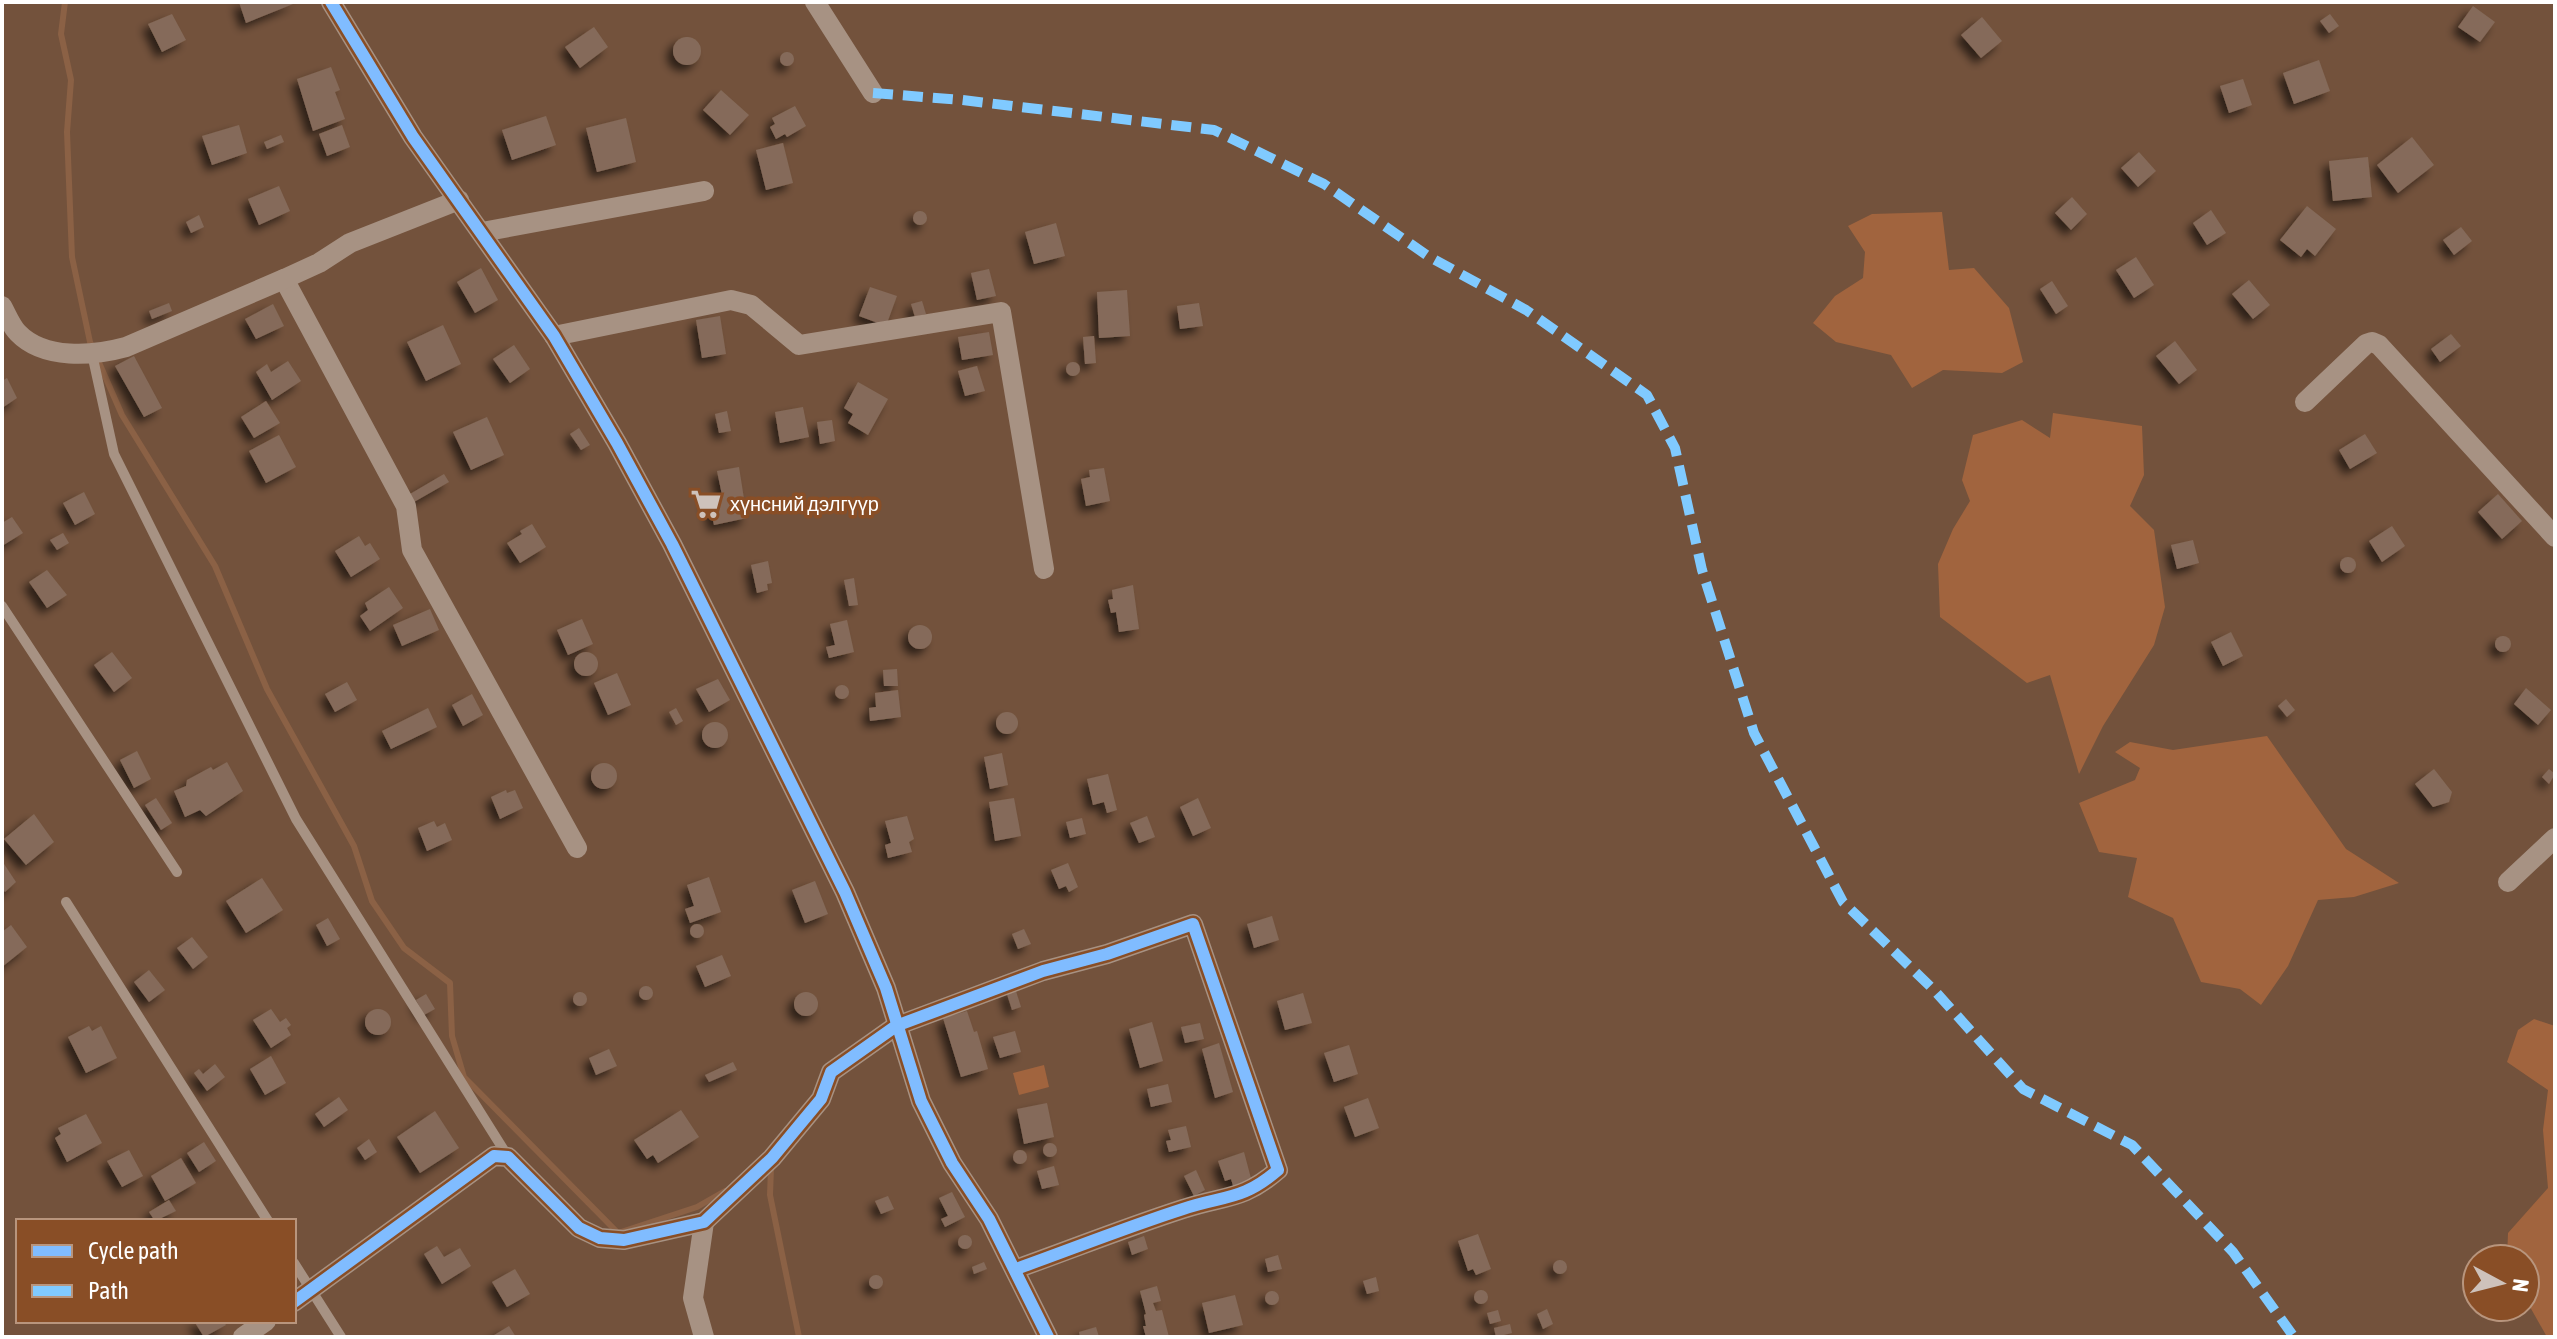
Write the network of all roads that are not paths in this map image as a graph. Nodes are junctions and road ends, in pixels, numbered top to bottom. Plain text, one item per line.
1 (331, 2) edge
2 (815, 2) edge
3 (873, 93) dead end
4 (704, 191) dead end
5 (459, 200) junction
6 (482, 232) junction
7 (284, 279) junction
8 (2, 306) edge
9 (554, 336) junction
10 (92, 354) junction
11 (2305, 402) dead end
12 (2555, 537) edge
13 (1044, 569) dead end
14 (2, 606) edge
15 (2555, 838) edge
16 (577, 848) dead end
17 (177, 872) dead end
18 (2508, 882) dead end
19 (66, 902) dead end
20 (896, 1026) junction
21 (508, 1157) junction
22 (267, 1219) edge
23 (704, 1222) junction
24 (1016, 1269) junction
25 (296, 1271) edge
26 (302, 1296) edge
27 (263, 1323) edge
28 (243, 1337) edge
29 (341, 1337) edge
30 (704, 1337) edge
31 (1048, 1337) edge

1 - 5 street
2 - 3 street
4 - 6 street
5 - 6 street
5 - 7 street
6 - 9 street
7 - 10 street
7 - 16 street
8 - 10 street
9 - 13 street
9 - 20 street
10 - 21 lane
11 - 12 street
14 - 17 lane
15 - 18 street
19 - 22 lane
20 - 23 street
20 - 24 street
20 - 24 street
21 - 23 street
21 - 26 street
23 - 30 street
24 - 31 street
25 - 26 lane
26 - 29 lane
27 - 28 street

